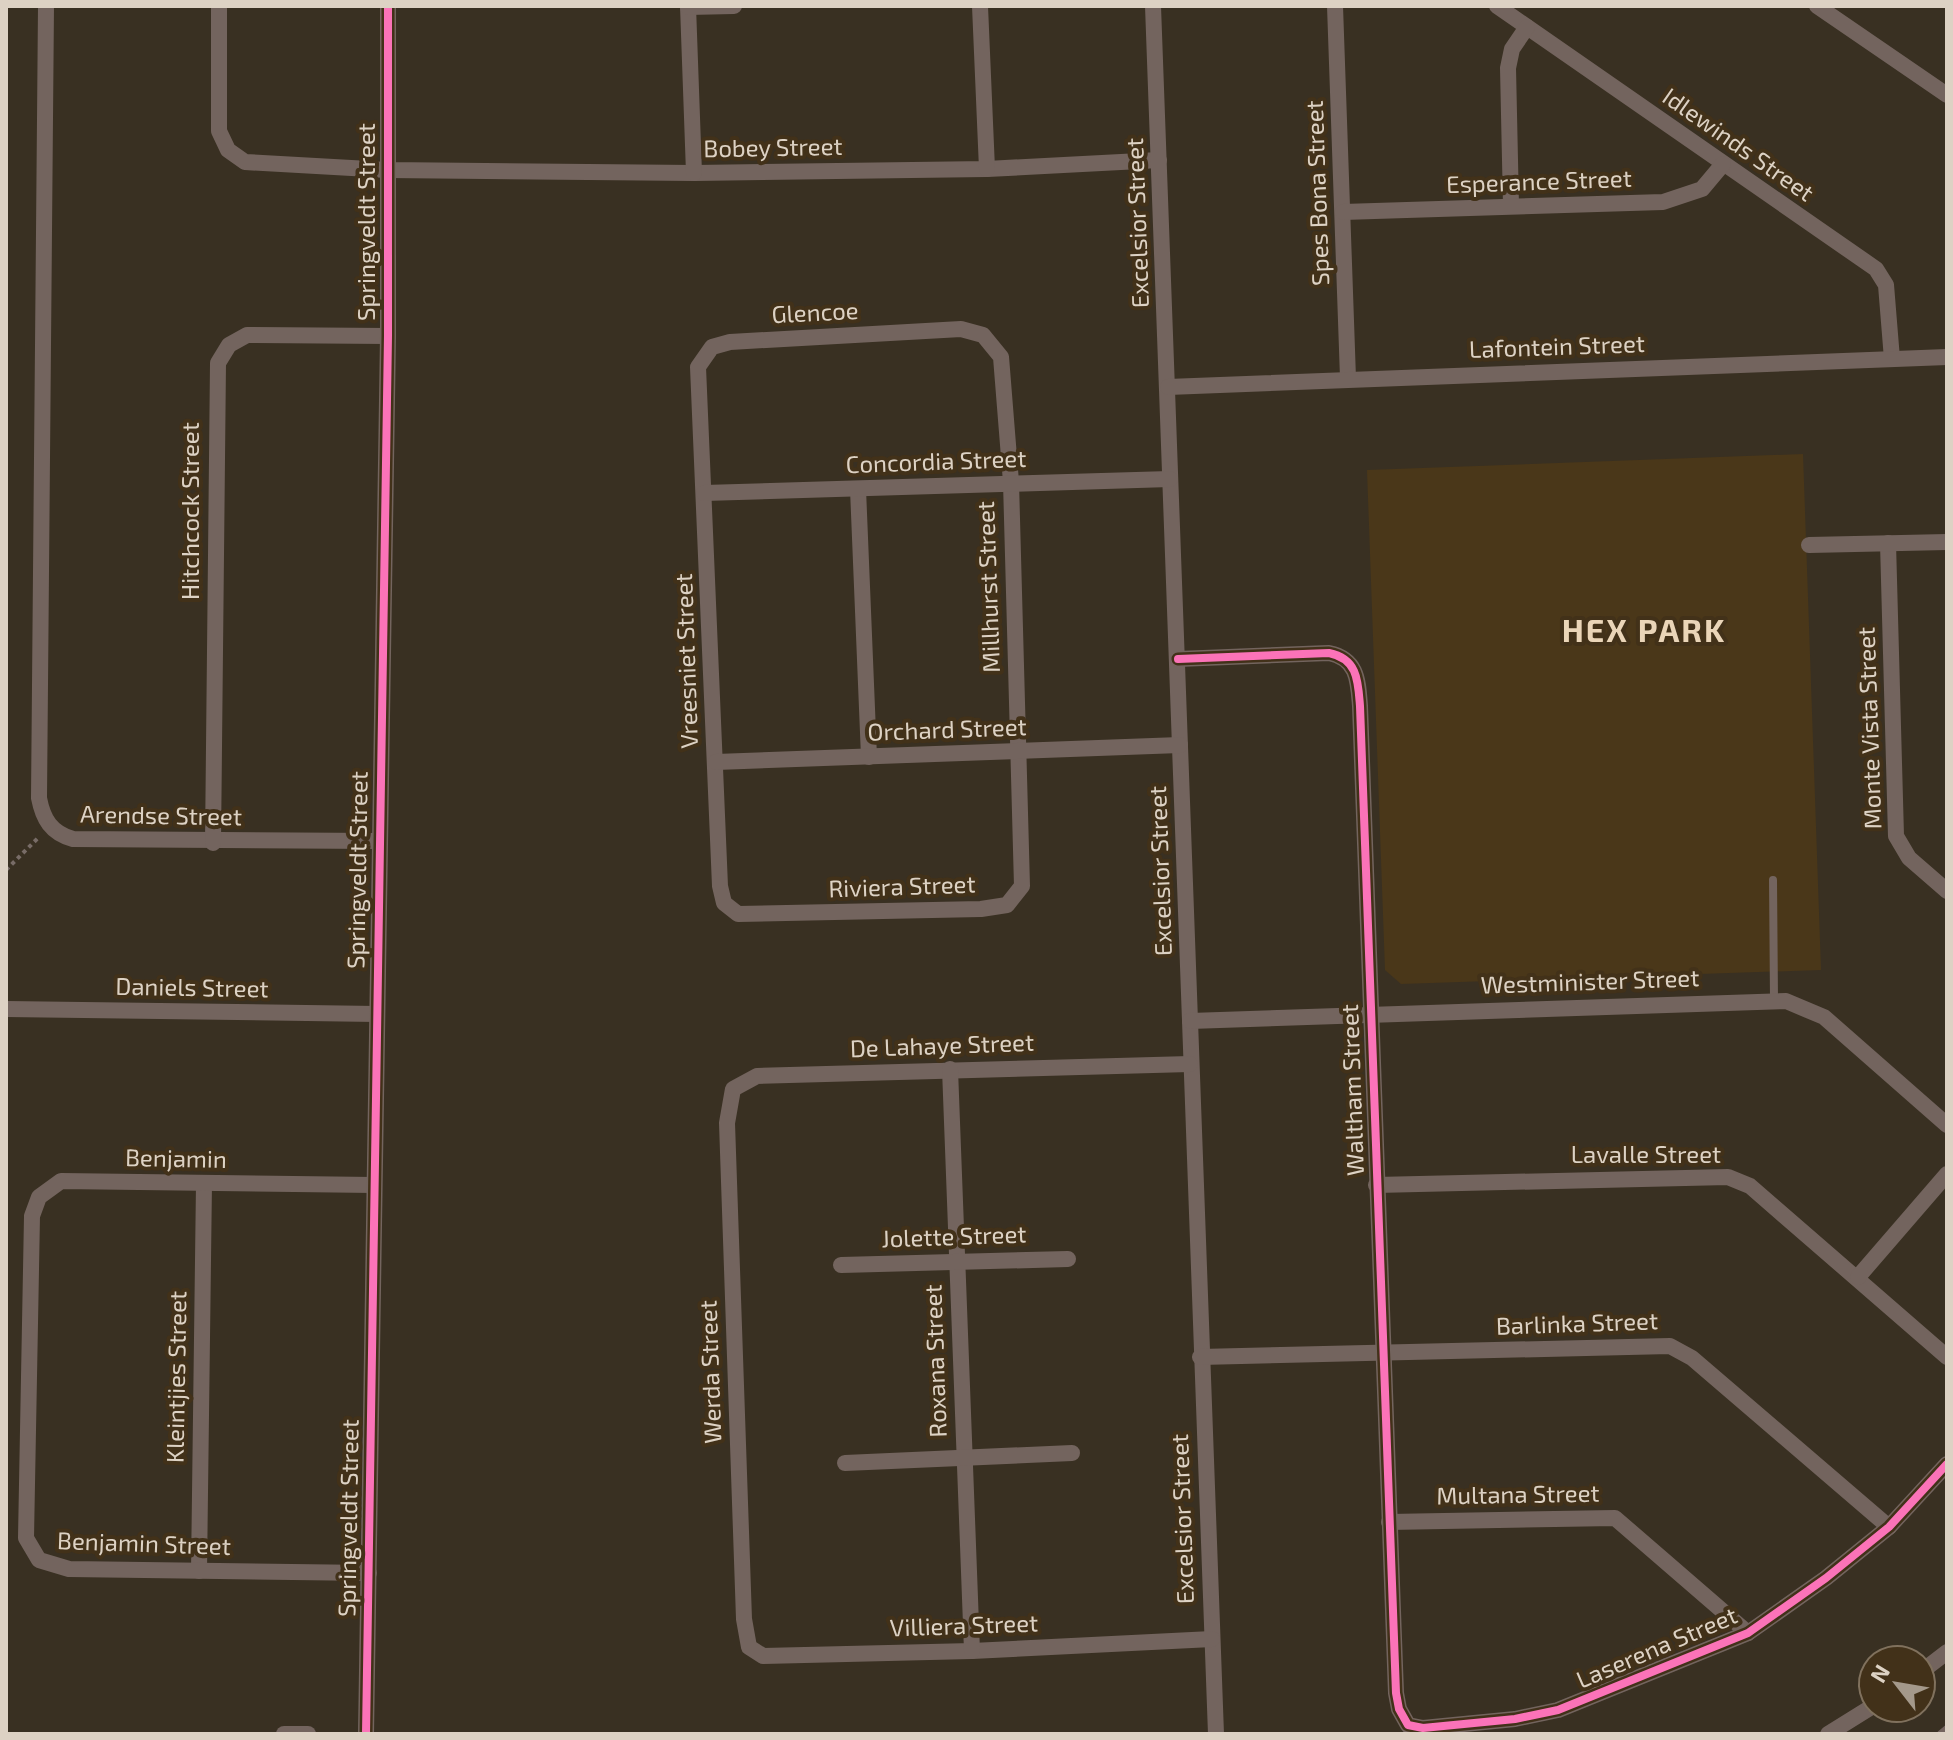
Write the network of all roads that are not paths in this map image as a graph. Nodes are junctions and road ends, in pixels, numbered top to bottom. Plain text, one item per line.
1 (46, 6) edge
2 (219, 6) edge
3 (388, 6) edge
4 (734, 6) edge
5 (980, 6) edge
6 (1153, 6) edge
7 (1335, 6) edge
8 (1497, 6) edge
9 (1817, 6) edge
10 (688, 7) edge
11 (1527, 27) junction
12 (1947, 95) edge
13 (1159, 160) junction
14 (1723, 164) junction
15 (987, 169) junction
16 (387, 170) junction
17 (694, 173) junction
18 (1511, 206) junction
19 (1343, 212) junction
20 (961, 329) joint
21 (388, 336) junction
22 (1947, 357) edge
23 (1892, 359) junction
24 (1348, 378) junction
25 (697, 382) joint
26 (1168, 387) junction
27 (1170, 479) junction
28 (1011, 482) junction
29 (858, 489) junction
30 (704, 493) junction
31 (1947, 542) edge
32 (1888, 543) junction
33 (1809, 545) dead end
34 (1178, 659) junction
35 (1180, 745) junction
36 (1018, 752) junction
37 (869, 757) junction
38 (716, 762) junction
39 (378, 841) junction
40 (213, 843) junction
41 (1022, 867) joint
42 (1773, 880) dead end
43 (1947, 891) edge
44 (755, 916) joint
45 (1774, 1000) junction
46 (6, 1009) edge
47 (377, 1014) junction
48 (1370, 1014) junction
49 (1190, 1021) junction
50 (1190, 1064) junction
51 (950, 1069) junction
52 (727, 1123) joint
53 (1947, 1125) edge
54 (1947, 1174) edge
55 (204, 1183) junction
56 (374, 1185) junction
57 (1376, 1185) junction
58 (32, 1252) joint
59 (956, 1259) junction
60 (1068, 1259) dead end
61 (841, 1265) dead end
62 (1858, 1277) junction
63 (1382, 1354) junction
64 (1200, 1357) junction
65 (1947, 1357) edge
66 (1072, 1453) dead end
67 (964, 1457) junction
68 (845, 1463) dead end
69 (1947, 1464) edge
70 (1389, 1522) junction
71 (1889, 1527) junction
72 (199, 1571) junction
73 (369, 1573) junction
74 (744, 1619) joint
75 (1748, 1633) junction
76 (1212, 1639) junction
77 (972, 1651) junction
78 (1396, 1693) joint
79 (1857, 1716) edge
80 (1947, 1729) edge
81 (284, 1734) edge
82 (308, 1734) edge
83 (366, 1734) edge
84 (1216, 1734) edge
85 (1828, 1734) edge
86 (1941, 1734) edge

1 - 40 street, Arendse Street
2 - 16 street, Bobey Street
3 - 16 street, Springveldt Street
4 - 10 street
5 - 15 street
6 - 13 street, Excelsior Street
7 - 19 street, Spes Bona Street
8 - 11 street, Idlewinds Street
9 - 12 street
10 - 17 street
11 - 14 street, Idlewinds Street
11 - 18 street
13 - 15 street, Bobey Street
13 - 26 street, Excelsior Street
14 - 18 street, Esperance Street
14 - 23 street, Idlewinds Street
15 - 17 street, Bobey Street
16 - 17 street, Bobey Street
16 - 21 street, Springveldt Street
18 - 19 street, Esperance Street
19 - 24 street, Spes Bona Street
20 - 25 street, Glencoe
20 - 28 street, Millhurst Street
21 - 39 street, Springveldt Street
21 - 40 street, Hitchcock Street
22 - 23 street, Lafontein Street
23 - 24 street, Lafontein Street
24 - 26 street, Lafontein Street
25 - 30 street, Vreesniet Street
26 - 27 street, Excelsior Street
27 - 28 street, Concordia Street
27 - 34 street, Excelsior Street
28 - 29 street, Concordia Street
28 - 36 street, Millhurst Street
29 - 30 street, Concordia Street
29 - 37 street
30 - 38 street, Vreesniet Street
31 - 32 street
32 - 33 street
32 - 43 street, Monte Vista Street
34 - 35 street, Excelsior Street
34 - 48 street, Waltham Street
35 - 36 street, Orchard Street
35 - 49 street, Excelsior Street
36 - 37 street, Orchard Street
36 - 41 street, Millhurst Street
37 - 38 street, Orchard Street
38 - 44 street, Vreesniet Street
39 - 40 street, Arendse Street
39 - 47 street, Springveldt Street
41 - 44 street, Riviera Street
42 - 45 lane
45 - 48 street, Westminister Street
45 - 53 street, Westminister Street
46 - 47 street, Daniels Street
47 - 56 street, Springveldt Street
48 - 49 street, Westminister Street
48 - 57 street, Waltham Street
49 - 50 street, Excelsior Street
50 - 51 street, De Lahaye Street
50 - 64 street, Excelsior Street
51 - 52 street, De Lahaye Street
51 - 59 street, Roxana Street
52 - 74 street, Werda Street
54 - 62 street
55 - 56 street, Benjamin
55 - 58 street, Benjamin
55 - 72 street, Kleintjies Street
56 - 73 street, Springveldt Street
57 - 62 street, Lavalle Street
57 - 63 street, Waltham Street
58 - 72 street, Benjamin Street
59 - 60 street, Jolette Street
59 - 61 street, Jolette Street
59 - 67 street, Roxana Street
62 - 65 street, Lavalle Street
63 - 64 street, Barlinka Street
63 - 70 street, Waltham Street
63 - 71 street, Barlinka Street
64 - 76 street, Excelsior Street
66 - 67 street
67 - 68 street
67 - 77 street, Roxana Street
69 - 71 street, Laserena Street
70 - 75 street, Multana Street
70 - 78 street, Waltham Street
71 - 75 street, Laserena Street
72 - 73 street, Benjamin Street
73 - 83 street, Springveldt Street
74 - 77 street, Villiera Street
75 - 78 street, Laserena Street
76 - 77 street, Villiera Street
76 - 84 street, Excelsior Street
79 - 85 street
80 - 86 lane
81 - 82 street

